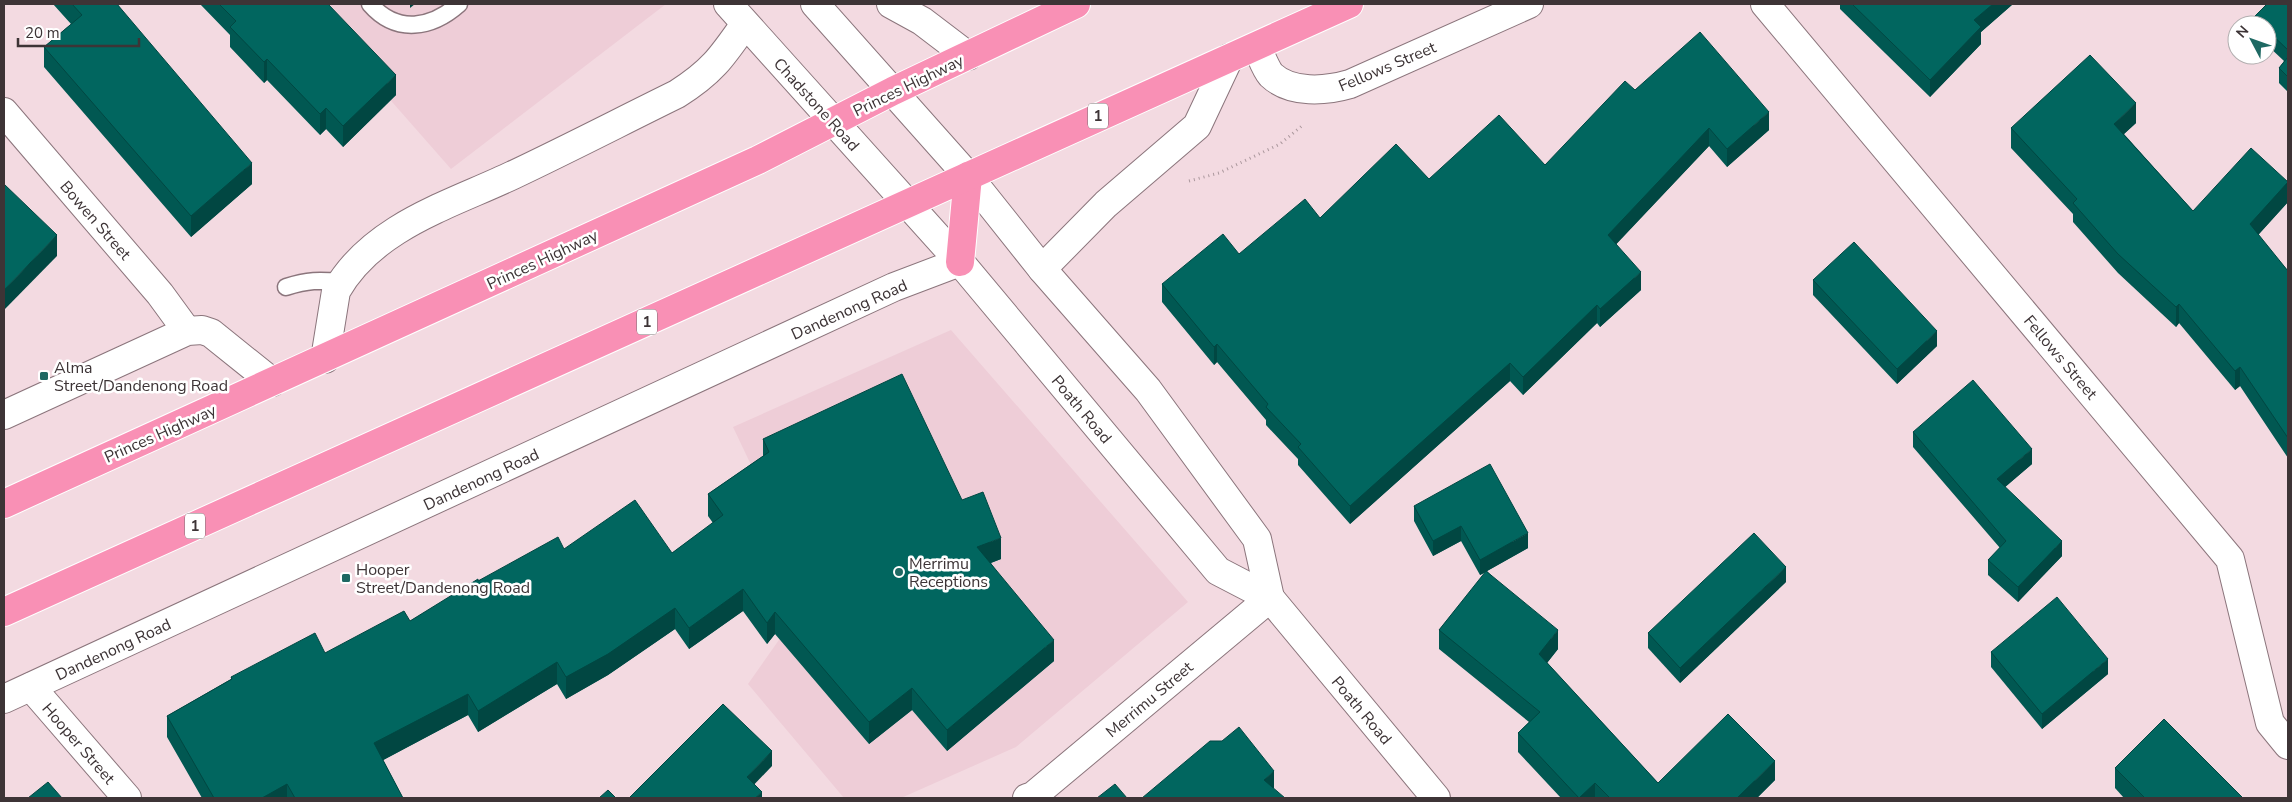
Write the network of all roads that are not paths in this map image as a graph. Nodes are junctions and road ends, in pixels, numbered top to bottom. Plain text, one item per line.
1 (370, 4) edge
2 (460, 4) edge
3 (815, 4) edge
4 (891, 4) edge
5 (1076, 4) edge
6 (1349, 4) edge
7 (1529, 4) edge
8 (1765, 4) edge
9 (737, 14) edge
10 (1257, 47) junction
11 (968, 56) junction
12 (1229, 58) junction
13 (893, 91) junction
14 (4, 112) edge
15 (834, 122) junction
16 (968, 176) junction
17 (907, 203) junction
18 (960, 262) junction
19 (1042, 268) junction
20 (341, 282) junction
21 (286, 287) dead end
22 (187, 330) junction
23 (324, 359) junction
24 (272, 382) junction
25 (4, 415) edge
26 (4, 504) edge
27 (1270, 598) junction
28 (4, 612) edge
29 (31, 687) junction
30 (4, 699) edge
31 (2288, 745) edge
32 (127, 798) edge
33 (1027, 798) edge
34 (1436, 798) edge

1 - 2 lane
3 - 13 street
4 - 11 street
5 - 11 highway, Princes Highway
6 - 10 highway, 1
7 - 10 street, Fellows Street
8 - 31 street, Fellows Street
9 - 15 street, Chadstone Road
9 - 20 street
10 - 12 highway, 1
11 - 13 highway, Princes Highway
12 - 16 highway, 1
12 - 19 street
13 - 15 highway, Princes Highway
13 - 16 street
14 - 22 street, Bowen Street
15 - 17 street, Chadstone Road
15 - 23 highway, Princes Highway
16 - 17 highway, 1
16 - 18 highway
16 - 19 street, Poath Road
17 - 18 street, Poath Road
17 - 28 highway, 1
18 - 27 street, Poath Road
18 - 29 street, Dandenong Road
19 - 27 street, Poath Road
20 - 21 lane
20 - 23 street
22 - 24 street
22 - 25 street
23 - 24 highway, Princes Highway
24 - 26 highway, Princes Highway
27 - 33 street, Merrimu Street
27 - 34 street, Poath Road
29 - 30 street, Dandenong Road
29 - 32 street, Hooper Street

